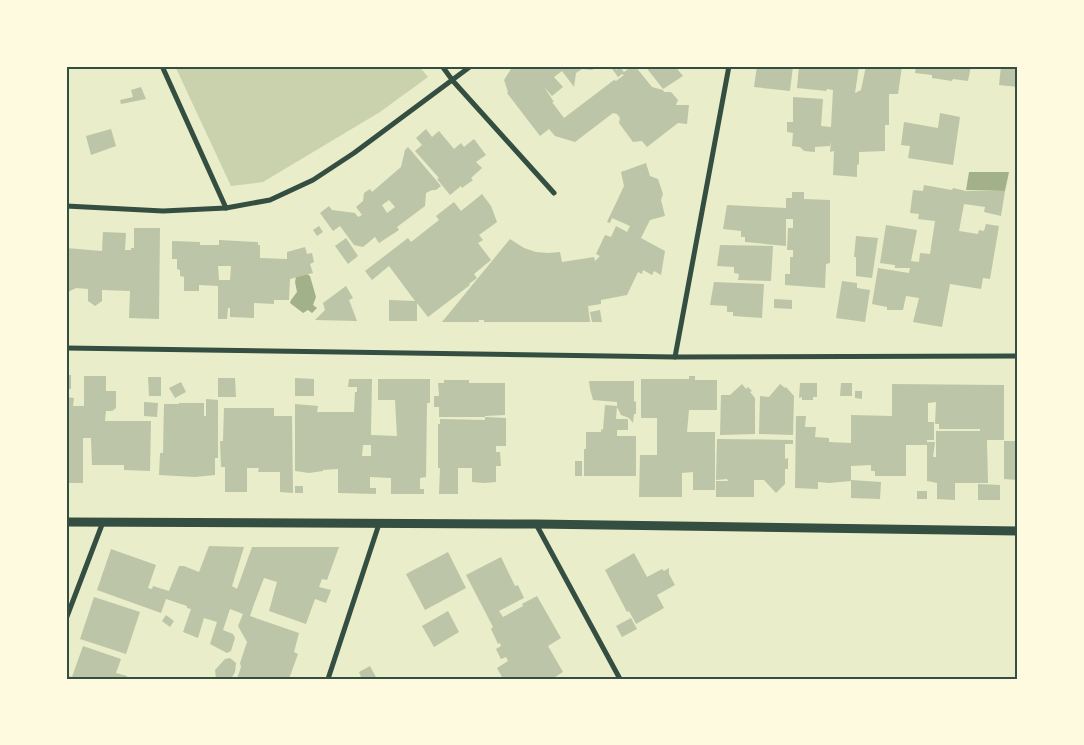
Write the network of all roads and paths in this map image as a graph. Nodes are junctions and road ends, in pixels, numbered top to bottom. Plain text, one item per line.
1 (162, 66) edge
2 (442, 66) edge
3 (471, 66) edge
4 (729, 66) edge
5 (453, 81) junction
6 (554, 193) dead end
7 (66, 206) edge
8 (226, 208) junction
9 (66, 348) edge
10 (1018, 356) edge
11 (675, 357) junction
12 (66, 522) edge
13 (103, 522) junction
14 (379, 524) junction
15 (536, 524) junction
16 (1018, 531) edge
17 (66, 619) edge
18 (328, 679) edge
19 (620, 679) edge

1 - 8 street
2 - 5 street
3 - 5 street
4 - 11 street
5 - 6 street
5 - 8 street
7 - 8 street
9 - 11 street
10 - 11 street
12 - 13 street
13 - 14 street
13 - 17 street
14 - 15 street
14 - 18 street
15 - 16 street
15 - 19 street

